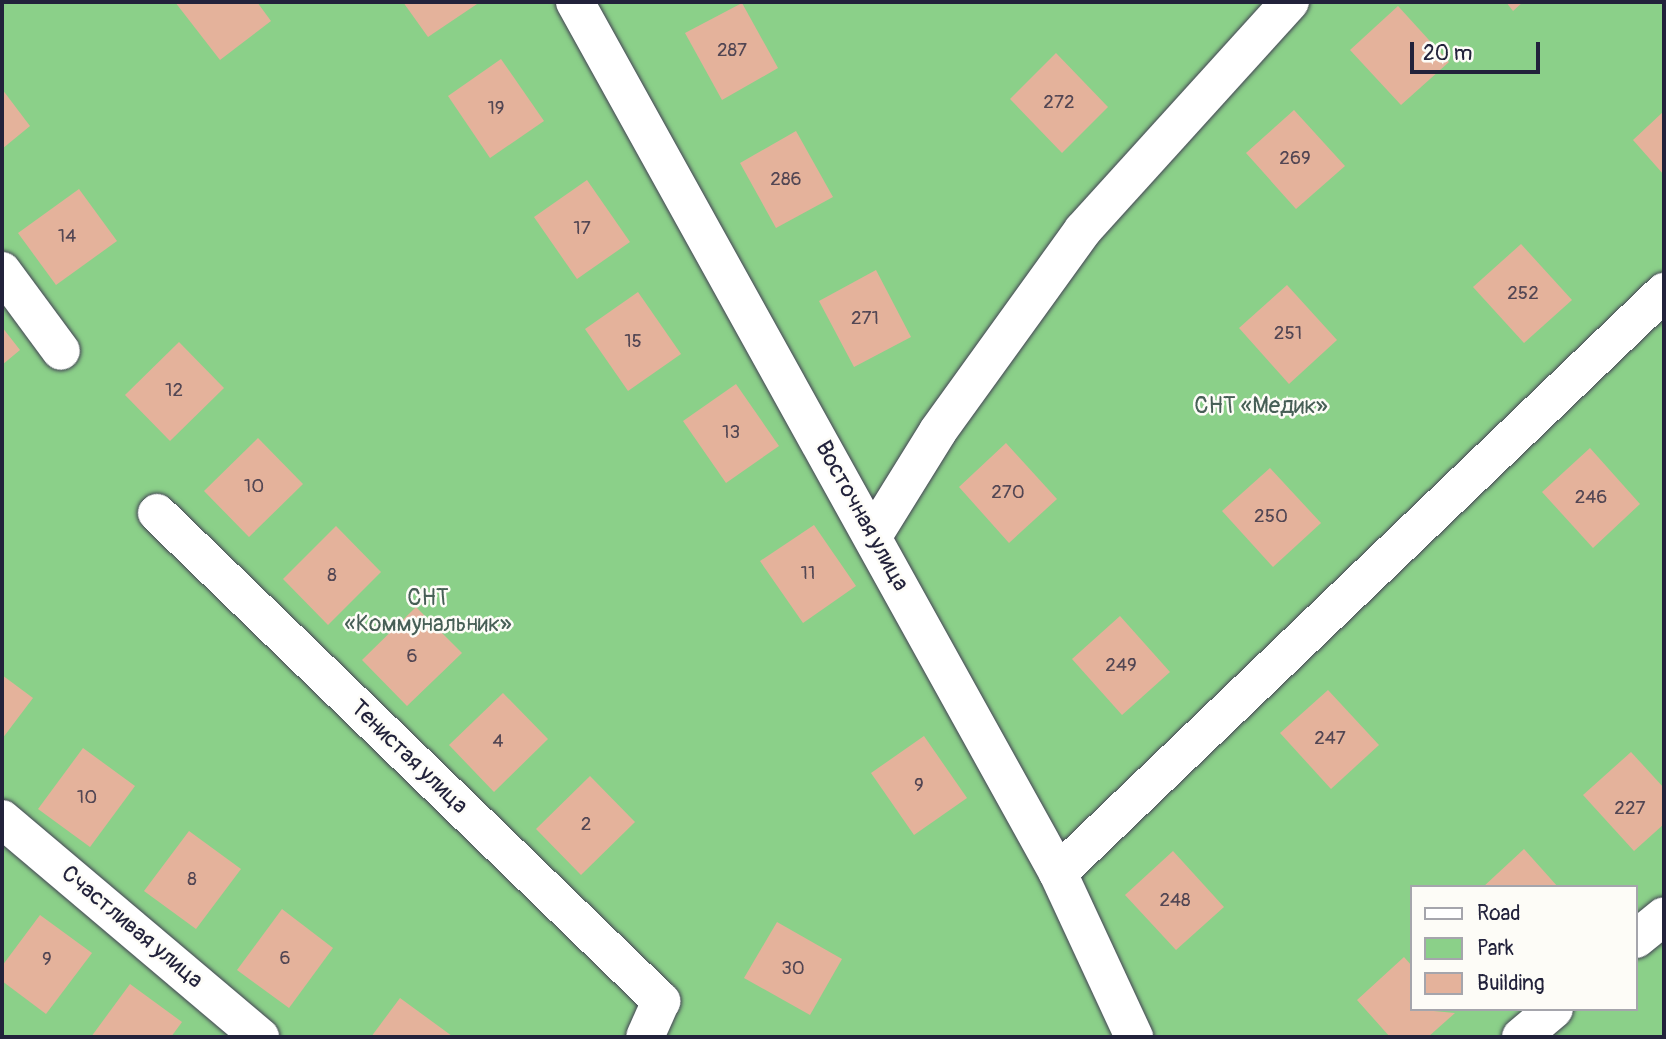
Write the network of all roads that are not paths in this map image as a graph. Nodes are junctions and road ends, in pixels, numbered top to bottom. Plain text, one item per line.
1 (1290, 2) edge
2 (589, 6) edge
3 (2, 271) edge
4 (1664, 292) edge
5 (61, 351) dead end
6 (157, 513) dead end
7 (873, 536) junction
8 (2, 820) edge
9 (1058, 873) junction
10 (1664, 916) edge
11 (1638, 938) edge
12 (1552, 1011) edge
13 (260, 1037) edge
14 (645, 1037) edge
15 (1134, 1037) edge
16 (1521, 1037) edge

1 - 7 street
2 - 7 street, Восточная улица
3 - 5 street
4 - 9 street
6 - 14 street, Тенистая улица
7 - 9 street, Восточная улица
8 - 13 street, Счастливая улица
9 - 15 street, Восточная улица
10 - 11 street
12 - 16 street

